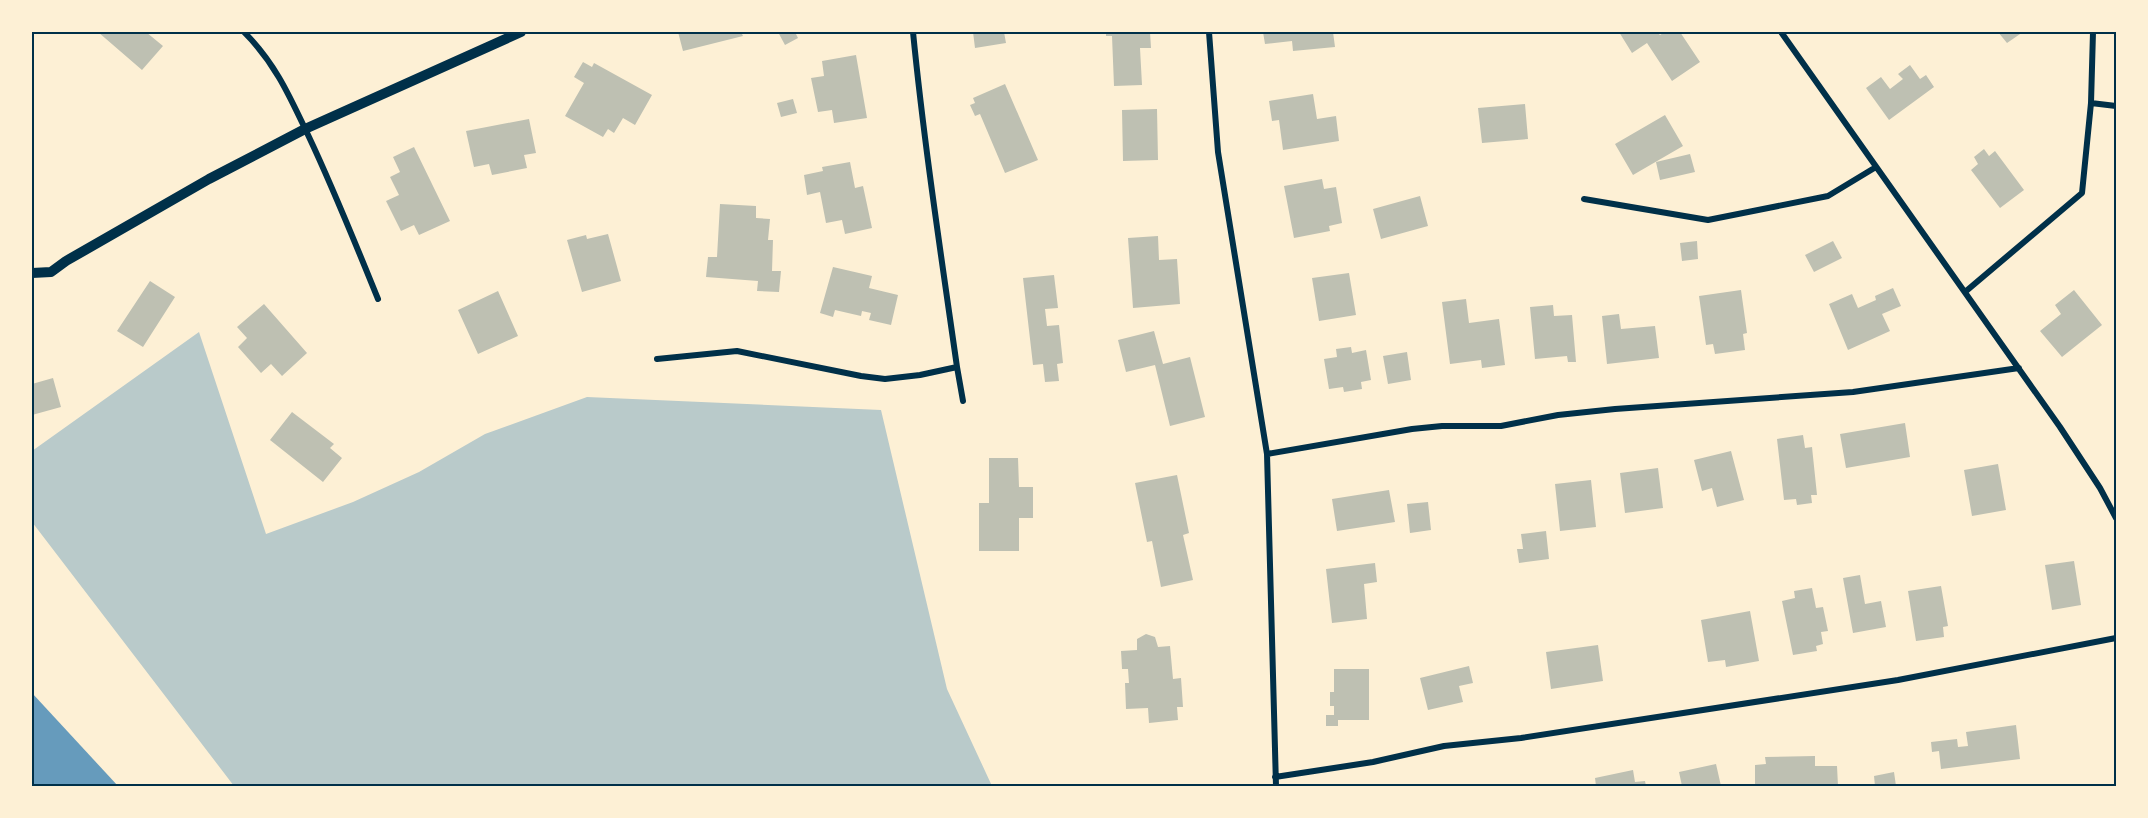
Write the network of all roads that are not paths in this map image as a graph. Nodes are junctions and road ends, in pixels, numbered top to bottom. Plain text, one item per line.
1 (244, 32) edge
2 (521, 32) edge
3 (913, 32) edge
4 (1209, 32) edge
5 (1781, 32) edge
6 (2093, 32) edge
7 (2091, 103) junction
8 (2116, 106) edge
9 (305, 129) junction
10 (1876, 167) junction
11 (1584, 199) dead end
12 (32, 273) edge
13 (1965, 292) junction
14 (378, 299) dead end
15 (657, 359) dead end
16 (957, 367) junction
17 (2019, 368) junction
18 (963, 401) dead end
19 (1267, 454) junction
20 (2116, 518) edge
21 (2116, 638) edge
22 (1275, 777) junction
23 (1276, 786) edge

1 - 9 street
2 - 9 street
3 - 16 street
4 - 19 street
5 - 10 street
6 - 7 street
7 - 8 street
7 - 13 street
9 - 12 street
9 - 14 street
10 - 11 street
10 - 13 street
13 - 17 street
15 - 16 street
16 - 18 street
17 - 19 street
17 - 20 street
19 - 22 street
21 - 22 street
22 - 23 street

